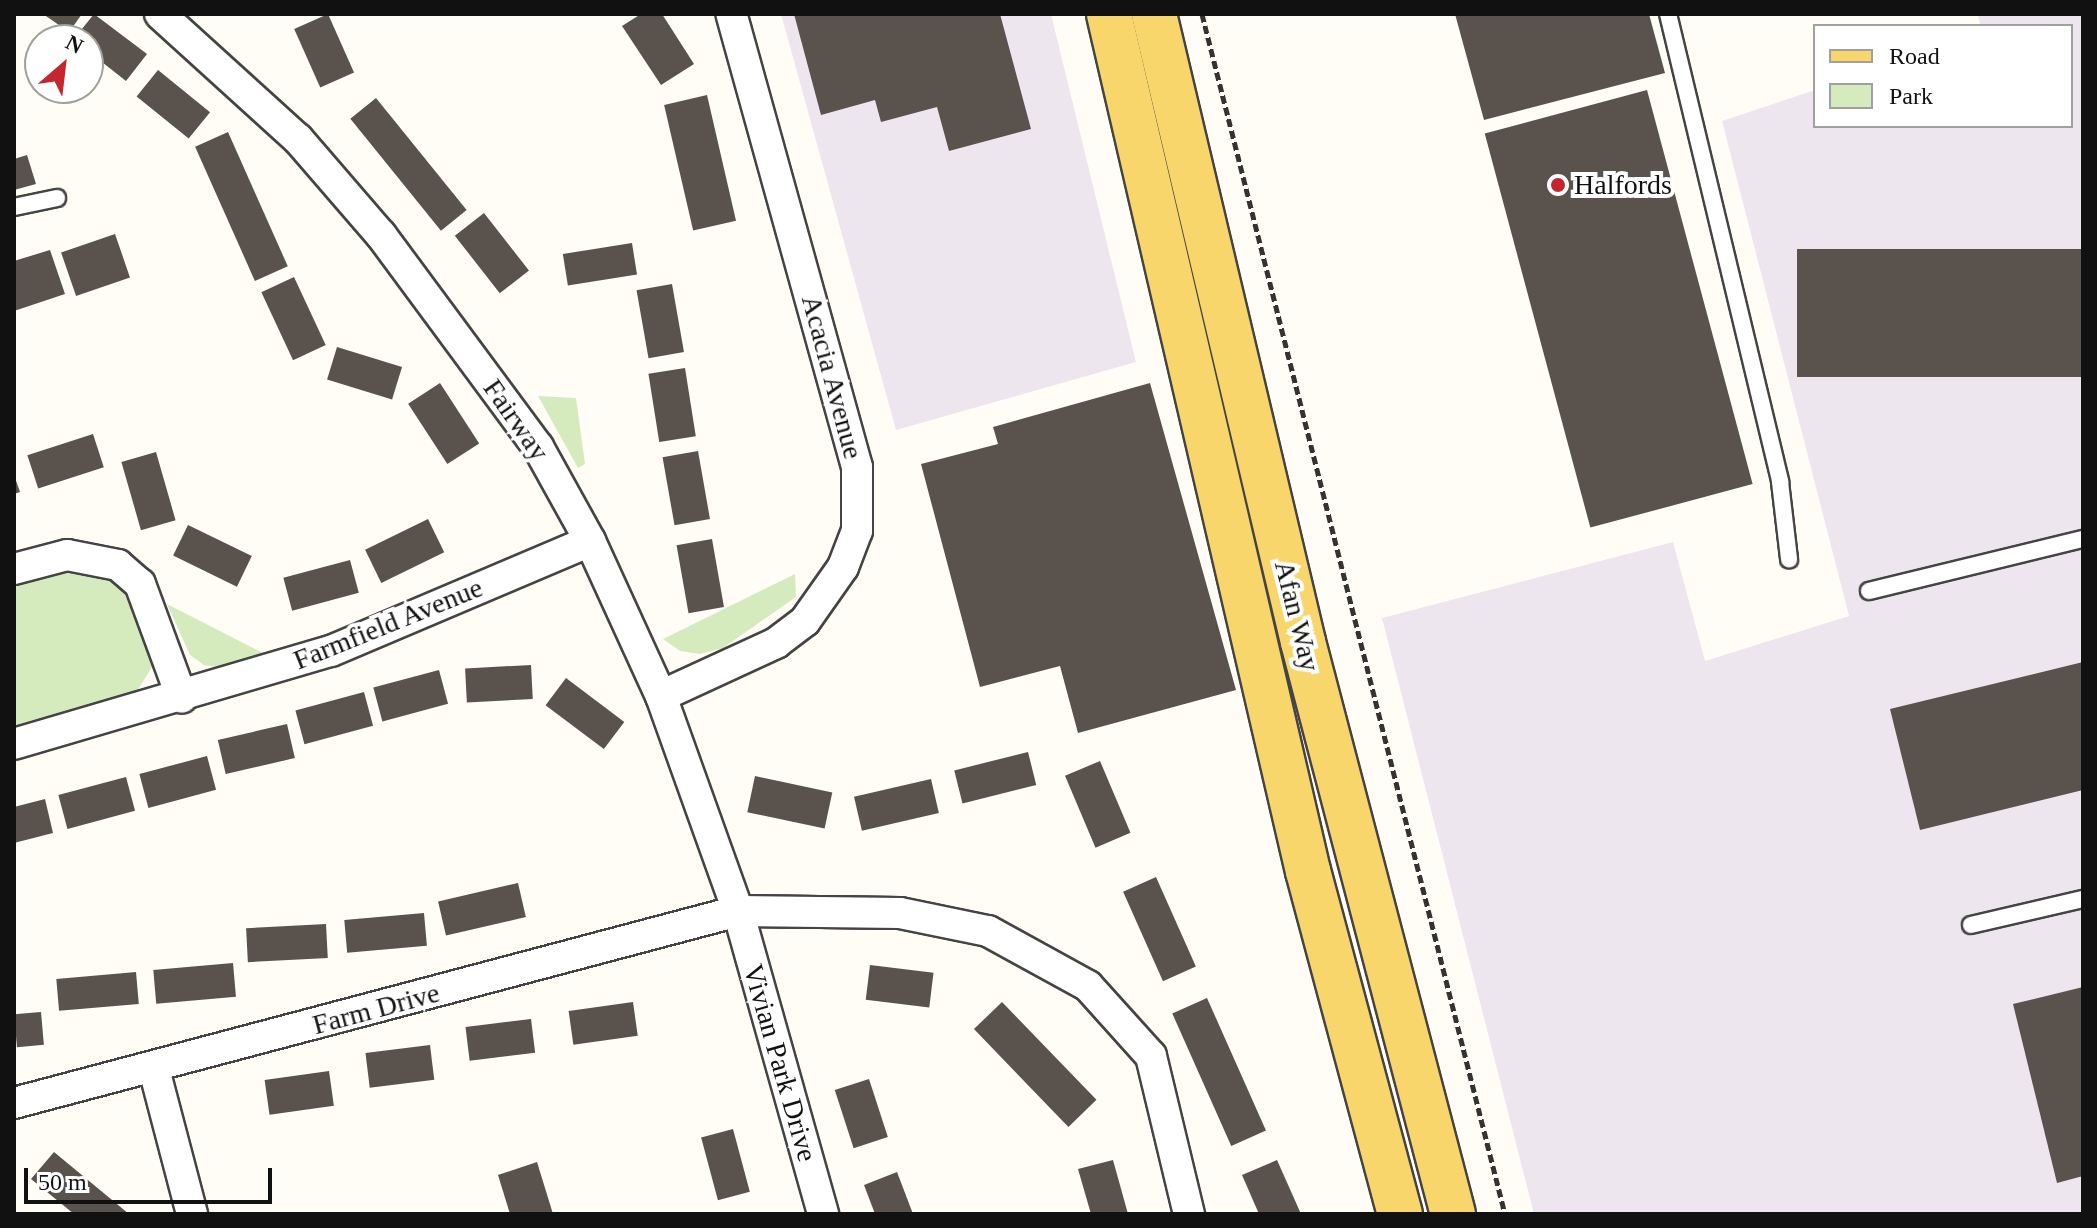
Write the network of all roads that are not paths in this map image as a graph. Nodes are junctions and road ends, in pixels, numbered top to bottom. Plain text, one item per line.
1 (160, 14) edge
2 (731, 14) edge
3 (1109, 14) edge
4 (1154, 14) edge
5 (1668, 14) edge
6 (57, 198) dead end
7 (14, 207) edge
8 (2083, 539) edge
9 (590, 541) junction
10 (1789, 559) dead end
11 (14, 569) edge
12 (1869, 591) dead end
13 (661, 696) junction
14 (182, 698) junction
15 (14, 744) edge
16 (2083, 899) edge
17 (738, 911) junction
18 (1971, 925) dead end
19 (154, 1069) junction
20 (14, 1103) edge
21 (192, 1214) edge
22 (823, 1214) edge
23 (1189, 1214) edge
24 (1400, 1214) edge
25 (1453, 1214) edge

1 - 9 street, Fairway
2 - 13 street, Acacia Avenue
3 - 24 main road, Afan Way
4 - 25 main road, Afan Way
5 - 10 lane
6 - 7 lane
8 - 12 lane
9 - 13 street, Fairway
9 - 14 street, Farmfield Avenue
11 - 14 street
13 - 17 street, Fairway
14 - 15 street, Farmfield Avenue
16 - 18 lane
17 - 19 street, Farm Drive
17 - 22 street, Vivian Park Drive
17 - 23 street, Farm Drive
19 - 20 street, Farm Drive
19 - 21 street

